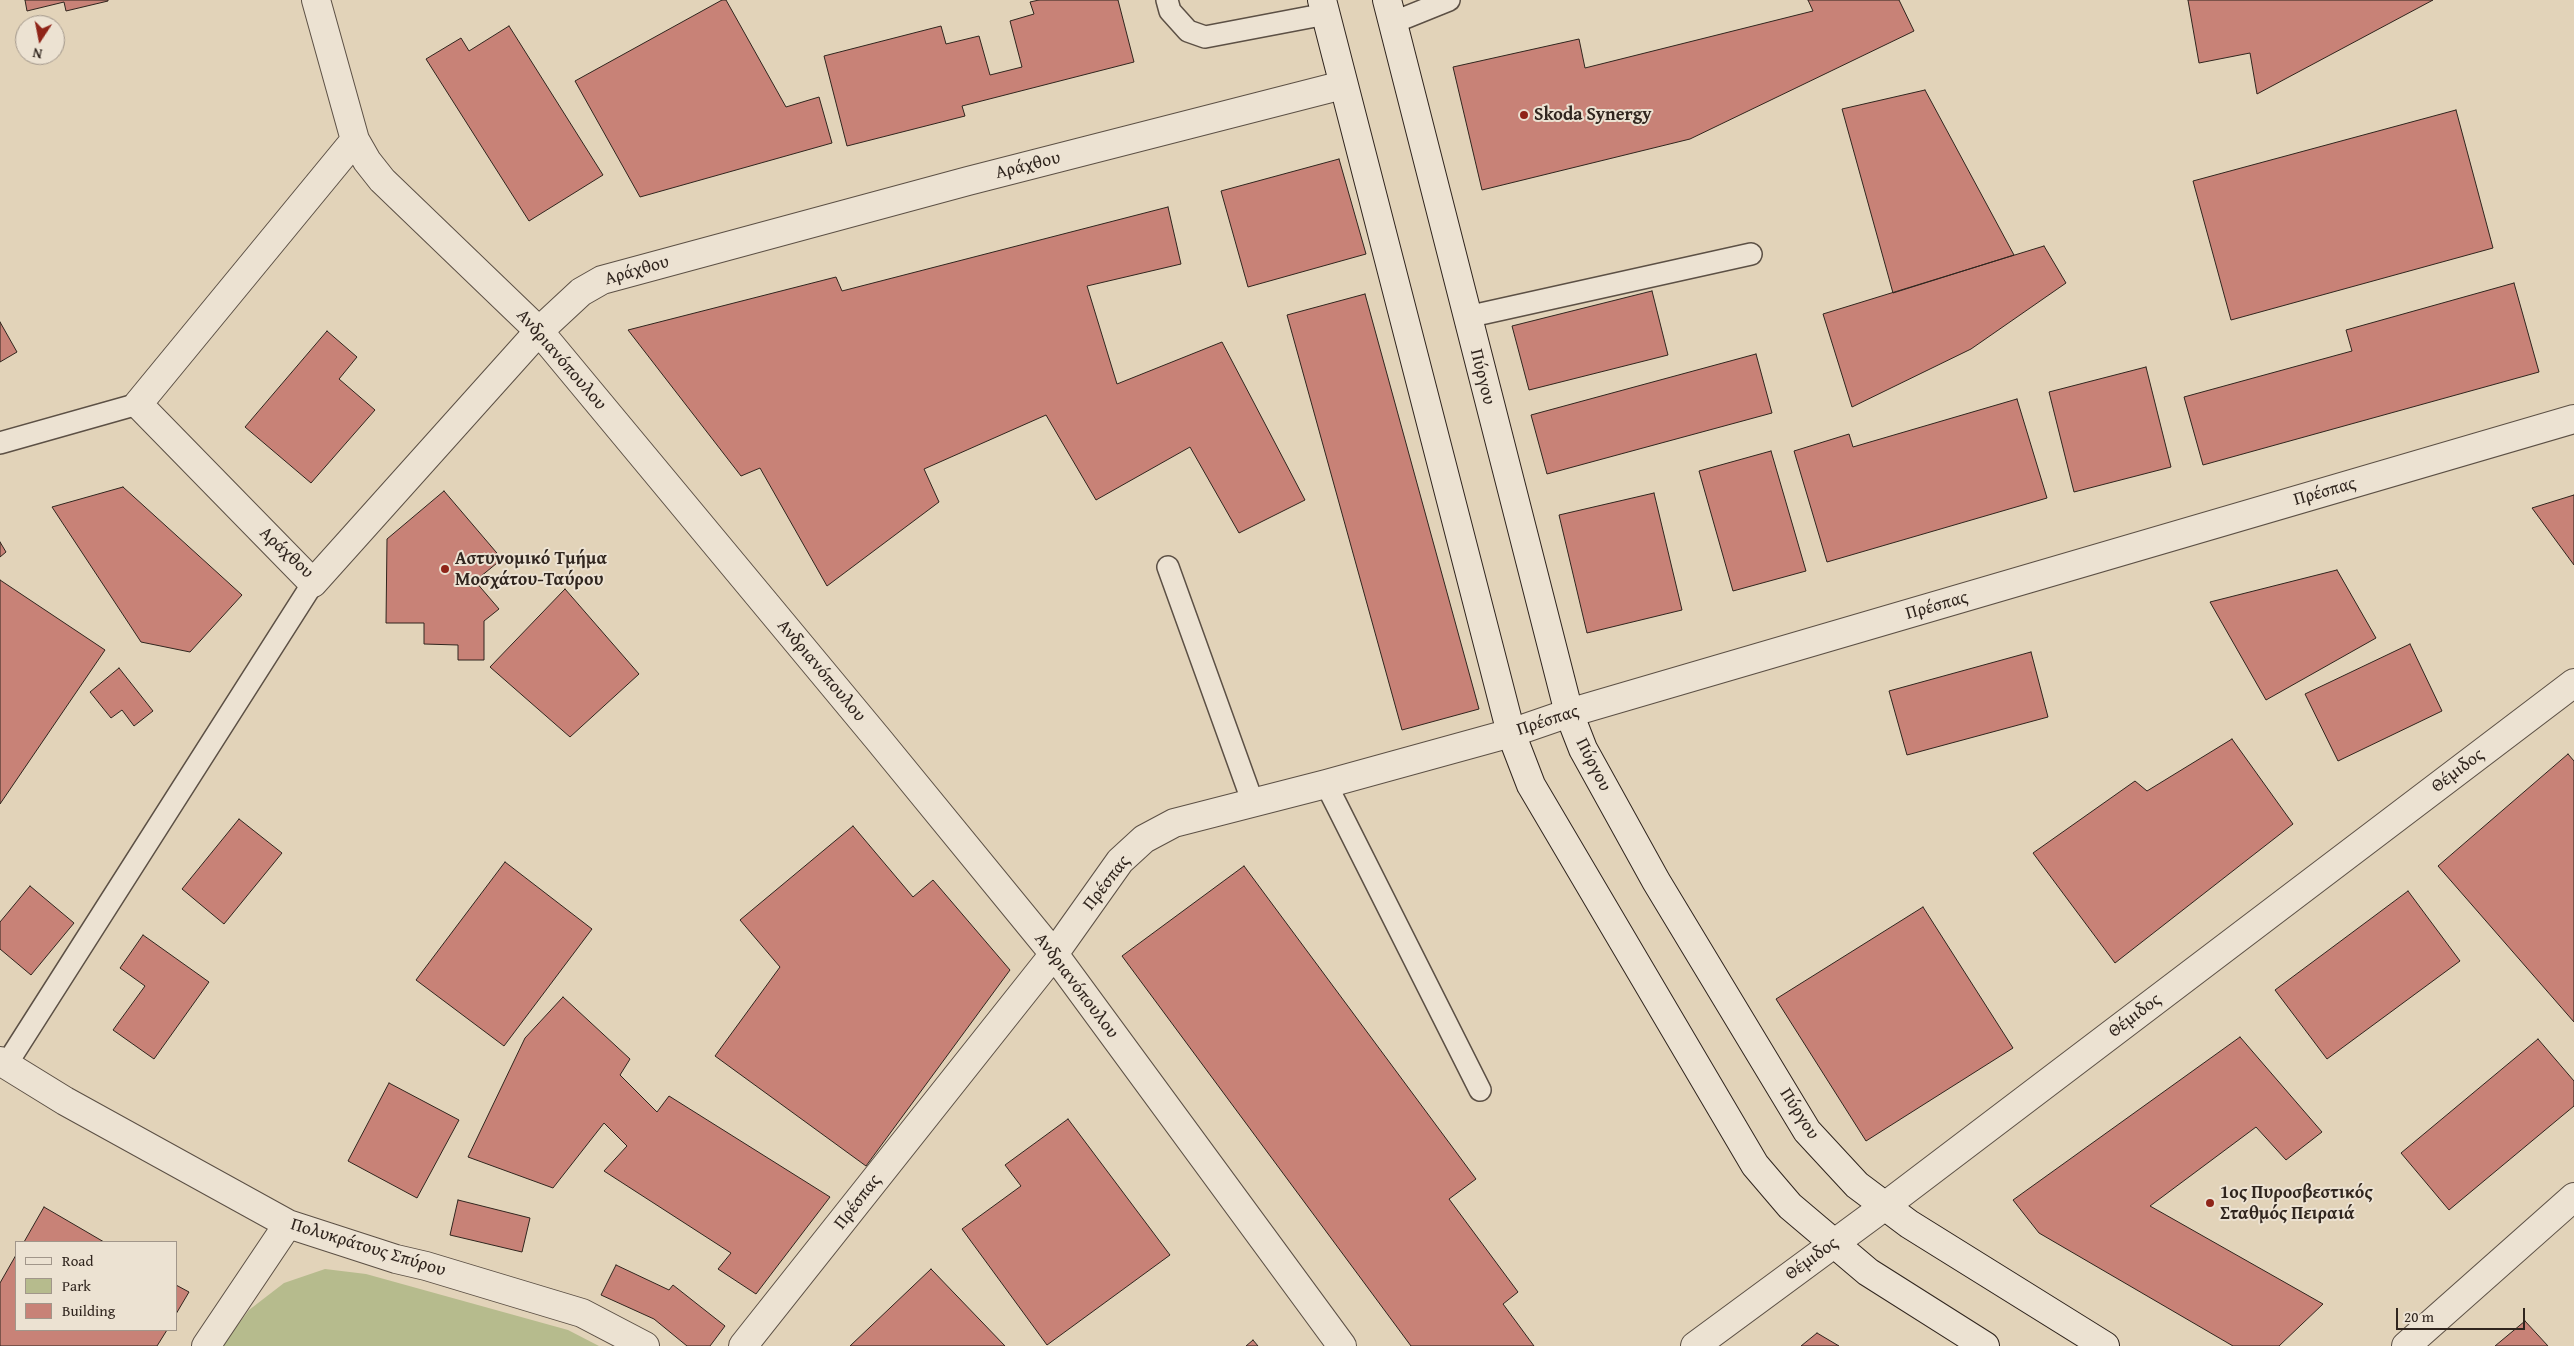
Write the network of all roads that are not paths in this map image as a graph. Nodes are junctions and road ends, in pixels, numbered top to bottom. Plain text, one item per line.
1 (316, 0) edge
2 (1167, 0) edge
3 (1449, 0) edge
4 (1324, 7) edge
5 (1390, 11) edge
6 (1343, 85) junction
7 (355, 140) junction
8 (1751, 254) dead end
9 (1467, 317) junction
10 (539, 330) junction
11 (138, 404) junction
12 (2574, 419) edge
13 (0, 443) edge
14 (1168, 567) dead end
15 (313, 583) junction
16 (2574, 683) edge
17 (1569, 713) junction
18 (1511, 732) junction
19 (1326, 784) junction
20 (1253, 802) junction
21 (1054, 954) junction
22 (3, 1063) edge
23 (1480, 1090) dead end
24 (2574, 1196) edge
25 (1885, 1206) junction
26 (288, 1224) junction
27 (1833, 1244) junction
28 (206, 1346) edge
29 (645, 1346) edge
30 (743, 1346) edge
31 (1342, 1346) edge
32 (1695, 1346) edge
33 (1985, 1346) edge
34 (2105, 1346) edge
35 (2406, 1346) edge

1 - 7 street, Ανδριανόπουλου
2 - 4 lane
3 - 5 lane
4 - 6 street
5 - 9 street, Πύργου
6 - 10 street, Αράχθου
6 - 18 street
7 - 10 street, Ανδριανόπουλου
7 - 11 street
8 - 9 lane
9 - 17 street, Πύργου
10 - 15 street, Αράχθου
10 - 21 street, Ανδριανόπουλου
11 - 13 lane
11 - 15 street, Αράχθου
12 - 17 street, Πρέσπας
14 - 20 lane
15 - 22 lane
16 - 25 street, Θέμιδος
17 - 18 street, Πρέσπας
17 - 25 street, Πύργου
18 - 19 street, Πρέσπας
18 - 27 street
19 - 20 street, Πρέσπας
19 - 23 lane
20 - 21 street, Πρέσπας
21 - 30 street, Πρέσπας
21 - 31 street, Ανδριανόπουλου
22 - 26 street, Πολυκράτους Σπύρου
24 - 35 street
25 - 27 street, Θέμιδος
25 - 34 street, Πύργου
26 - 28 street
26 - 29 street, Πολυκράτους Σπύρου
27 - 32 street, Θέμιδος
27 - 33 street

